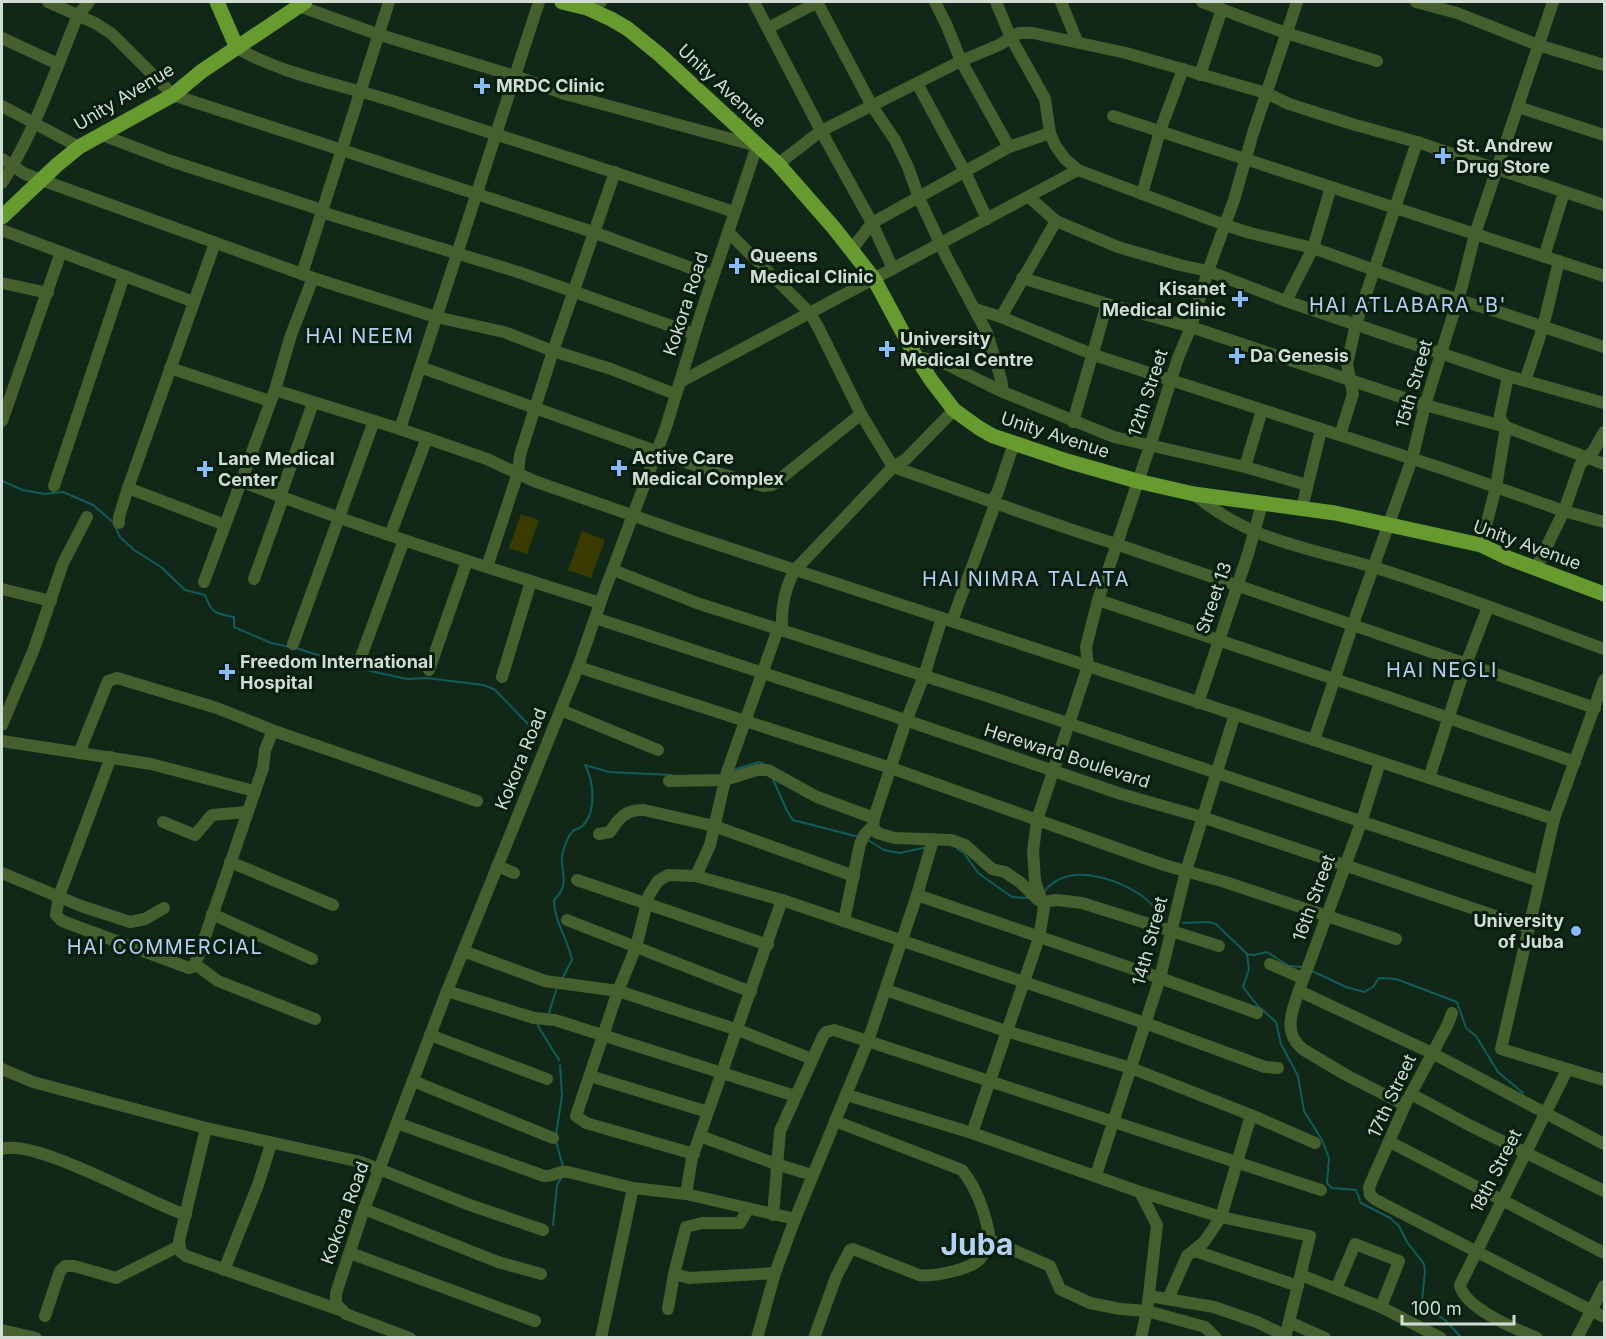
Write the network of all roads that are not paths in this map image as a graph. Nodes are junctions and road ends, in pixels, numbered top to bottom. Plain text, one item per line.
1 (48, 2) edge
2 (89, 2) edge
3 (217, 2) edge
4 (388, 2) edge
5 (539, 2) edge
6 (562, 2) edge
7 (754, 2) edge
8 (817, 2) edge
9 (934, 2) edge
10 (996, 2) edge
11 (1061, 2) edge
12 (1202, 2) edge
13 (1297, 2) edge
14 (1416, 2) edge
15 (1553, 2) edge
16 (302, 4) edge
17 (594, 5) edge
18 (1222, 9) junction
19 (78, 15) junction
20 (768, 28) junction
21 (1286, 33) junction
22 (377, 34) junction
23 (2, 38) edge
24 (1011, 38) junction
25 (1077, 41) junction
26 (1539, 45) junction
27 (237, 48) junction
28 (1377, 61) dead end
29 (961, 62) junction
30 (58, 64) junction
31 (1605, 65) edge
32 (1183, 69) junction
33 (1200, 75) junction
34 (514, 76) junction
35 (918, 85) junction
36 (360, 93) junction
37 (1266, 93) junction
38 (173, 95) junction
39 (2, 106) edge
40 (872, 106) junction
41 (1518, 107) junction
42 (1113, 116) dead end
43 (34, 123) junction
44 (821, 131) junction
45 (1160, 131) junction
46 (1050, 133) junction
47 (102, 135) junction
48 (496, 135) junction
49 (1605, 135) edge
50 (1417, 142) junction
51 (757, 146) junction
52 (79, 147) junction
53 (1009, 147) junction
54 (340, 150) junction
55 (1245, 159) junction
56 (7, 162) edge
57 (778, 164) junction
58 (1078, 170) junction
59 (1497, 170) junction
60 (615, 172) junction
61 (965, 172) junction
62 (41, 179) junction
63 (2, 183) edge
64 (1331, 187) junction
65 (1564, 192) junction
66 (476, 194) junction
67 (1142, 194) junction
68 (1029, 197) junction
69 (920, 198) junction
70 (1605, 205) edge
71 (1394, 208) junction
72 (322, 211) junction
73 (734, 212) junction
74 (2, 217) edge
75 (987, 219) junction
76 (1056, 221) junction
77 (872, 223) junction
78 (1225, 225) junction
79 (2, 230) edge
80 (593, 232) junction
81 (728, 232) junction
82 (1475, 234) junction
83 (940, 242) junction
84 (215, 243) junction
85 (1313, 248) junction
86 (852, 249) junction
87 (62, 252) junction
88 (456, 252) junction
89 (1544, 257) junction
90 (1559, 261) junction
91 (893, 269) junction
92 (1374, 269) junction
93 (1208, 271) junction
94 (124, 276) junction
95 (308, 276) junction
96 (713, 276) junction
97 (1605, 276) edge
98 (1022, 278) junction
99 (874, 279) junction
100 (2, 282) edge
101 (573, 292) junction
102 (48, 293) junction
103 (1458, 300) junction
104 (1286, 301) junction
105 (194, 302) junction
106 (1107, 304) junction
107 (975, 309) junction
108 (810, 313) junction
109 (436, 317) junction
110 (1000, 317) junction
111 (1356, 324) junction
112 (1191, 327) junction
113 (1543, 327) junction
114 (694, 334) junction
115 (1605, 347) edge
116 (553, 351) junction
117 (1442, 352) junction
118 (1094, 355) junction
119 (916, 357) junction
120 (170, 368) junction
121 (420, 368) junction
122 (1508, 376) junction
123 (1171, 381) junction
124 (1351, 381) junction
125 (1525, 381) junction
126 (678, 388) junction
127 (1002, 392) junction
128 (272, 395) junction
129 (313, 403) junction
130 (1605, 403) edge
131 (1425, 405) junction
132 (536, 407) junction
133 (1262, 410) junction
134 (954, 411) junction
135 (861, 414) junction
136 (374, 421) junction
137 (2, 422) edge
138 (1074, 422) junction
139 (1506, 427) junction
140 (400, 429) junction
141 (1321, 430) junction
142 (1605, 432) edge
143 (1340, 435) junction
144 (427, 438) junction
145 (1014, 443) junction
146 (1150, 446) junction
147 (657, 452) junction
148 (1587, 457) junction
149 (1412, 459) junction
150 (1605, 464) edge
151 (893, 467) junction
152 (1245, 467) junction
153 (518, 473) junction
154 (240, 481) junction
155 (1137, 481) junction
156 (1306, 485) junction
157 (54, 486) dead end
158 (1496, 487) junction
159 (128, 488) junction
160 (1194, 494) junction
161 (282, 497) junction
162 (994, 502) junction
163 (1262, 504) junction
164 (1302, 508) junction
165 (1564, 511) junction
166 (633, 514) junction
167 (87, 517) dead end
168 (338, 518) junction
169 (1605, 522) edge
170 (119, 523) dead end
171 (225, 525) junction
172 (1388, 525) junction
173 (1254, 533) junction
174 (390, 535) junction
175 (404, 540) junction
176 (1116, 544) junction
177 (1480, 545) junction
178 (467, 561) junction
179 (487, 567) junction
180 (1373, 567) junction
181 (1536, 568) junction
182 (613, 570) junction
183 (795, 570) junction
184 (254, 579) dead end
185 (531, 581) junction
186 (204, 582) dead end
187 (1237, 586) junction
188 (2, 589) edge
189 (1605, 594) edge
190 (1098, 600) junction
191 (51, 601) junction
192 (600, 603) junction
193 (1488, 607) junction
194 (595, 618) junction
195 (947, 620) junction
196 (1353, 624) junction
197 (780, 630) junction
198 (1218, 641) junction
199 (293, 644) dead end
200 (1605, 649) edge
201 (1466, 664) junction
202 (358, 665) dead end
203 (1088, 666) junction
204 (578, 668) junction
205 (429, 670) dead end
206 (763, 674) junction
207 (924, 676) junction
208 (502, 677) dead end
209 (1334, 679) junction
210 (1605, 680) edge
211 (1198, 703) junction
212 (1594, 708) junction
213 (561, 710) junction
214 (1235, 714) junction
215 (1450, 719) junction
216 (746, 721) junction
217 (906, 721) junction
218 (1069, 723) junction
219 (2, 725) edge
220 (277, 732) junction
221 (1314, 740) junction
222 (2, 741) edge
223 (658, 750) dead end
224 (79, 753) junction
225 (111, 757) junction
226 (1380, 762) junction
227 (1575, 762) junction
228 (891, 768) junction
229 (1053, 771) junction
230 (1218, 773) junction
231 (1429, 778) junction
232 (725, 780) junction
233 (669, 781) dead end
234 (254, 791) junction
235 (477, 801) dead end
236 (247, 812) junction
237 (1202, 817) junction
238 (1554, 819) junction
239 (1037, 820) junction
240 (1362, 820) junction
241 (163, 822) dead end
242 (873, 822) junction
243 (714, 826) junction
244 (599, 834) dead end
245 (933, 840) junction
246 (230, 862) junction
247 (1346, 864) junction
248 (497, 866) junction
249 (1186, 871) junction
250 (2, 873) edge
251 (514, 873) dead end
252 (696, 876) junction
253 (854, 876) junction
254 (578, 880) dead end
255 (1539, 881) junction
256 (917, 895) junction
257 (59, 896) junction
258 (782, 900) junction
259 (333, 905) dead end
260 (646, 905) junction
261 (1044, 905) junction
262 (164, 908) dead end
263 (212, 914) junction
264 (1326, 915) junction
265 (567, 921) dead end
266 (844, 921) junction
267 (1528, 927) junction
268 (1172, 931) junction
269 (1039, 938) junction
270 (1396, 939) dead end
271 (902, 941) junction
272 (768, 945) junction
273 (1219, 946) dead end
274 (636, 947) junction
275 (463, 951) junction
276 (312, 958) dead end
277 (195, 964) junction
278 (1270, 964) dead end
279 (1160, 978) junction
280 (1302, 978) junction
281 (1024, 982) junction
282 (886, 990) junction
283 (618, 991) junction
284 (1299, 991) junction
285 (447, 992) junction
286 (751, 992) junction
287 (1257, 1013) dead end
288 (1452, 1013) dead end
289 (315, 1018) dead end
290 (1145, 1023) junction
291 (738, 1030) junction
292 (1006, 1031) junction
293 (430, 1035) junction
294 (604, 1036) junction
295 (868, 1041) junction
296 (1432, 1053) junction
297 (812, 1059) junction
298 (1131, 1068) junction
299 (1278, 1068) dead end
300 (1567, 1070) junction
301 (4, 1071) edge
302 (723, 1073) junction
303 (590, 1076) junction
304 (547, 1079) dead end
305 (1605, 1080) edge
306 (413, 1081) junction
307 (991, 1082) junction
308 (2, 1085) edge
309 (1411, 1094) junction
310 (847, 1095) junction
311 (795, 1096) junction
312 (1405, 1106) junction
313 (708, 1112) junction
314 (1545, 1113) junction
315 (1251, 1115) junction
316 (835, 1121) junction
317 (1113, 1122) junction
318 (397, 1124) junction
319 (206, 1128) junction
320 (972, 1133) junction
321 (700, 1136) junction
322 (553, 1138) dead end
323 (1390, 1142) junction
324 (1315, 1143) dead end
325 (271, 1144) junction
326 (1605, 1144) edge
327 (3, 1148) edge
328 (1526, 1152) junction
329 (694, 1154) junction
330 (1239, 1162) junction
331 (776, 1164) junction
332 (380, 1168) junction
333 (812, 1175) junction
334 (1096, 1175) junction
335 (633, 1188) junction
336 (1321, 1190) dead end
337 (1605, 1191) edge
338 (1140, 1192) junction
339 (686, 1194) junction
340 (1503, 1199) junction
341 (364, 1209) junction
342 (748, 1209) junction
343 (186, 1215) junction
344 (773, 1215) junction
345 (1221, 1217) junction
346 (795, 1218) junction
347 (543, 1230) dead end
348 (990, 1240) junction
349 (179, 1246) junction
350 (1476, 1250) junction
351 (1195, 1251) junction
352 (350, 1253) junction
353 (1605, 1253) edge
354 (224, 1270) junction
355 (775, 1273) junction
356 (540, 1274) dead end
357 (674, 1274) junction
358 (1299, 1281) junction
359 (1605, 1286) edge
360 (1336, 1289) junction
361 (1149, 1296) junction
362 (1168, 1299) junction
363 (1381, 1307) junction
364 (668, 1309) dead end
365 (1590, 1310) junction
366 (340, 1311) junction
367 (1147, 1311) junction
368 (45, 1316) dead end
369 (1605, 1317) edge
370 (535, 1321) dead end
371 (1289, 1322) junction
372 (2, 1330) edge
373 (1286, 1337) edge
374 (36, 1338) edge
375 (410, 1338) edge
376 (601, 1338) edge
377 (757, 1338) edge
378 (814, 1338) edge
379 (1141, 1338) edge
380 (1216, 1338) edge
381 (1326, 1338) edge
382 (1441, 1338) edge
383 (1537, 1338) edge
384 (1576, 1338) edge

1 - 19 street
2 - 19 street
3 - 27 main road
4 - 22 street
5 - 34 street
6 - 17 main road, Unity Avenue
7 - 20 street
8 - 20 street
8 - 40 street
9 - 29 street
10 - 24 street
11 - 25 street
12 - 18 street
13 - 21 street, 12th Street
14 - 26 street
15 - 26 street, 15th Street
16 - 22 street
16 - 27 main road, Unity Avenue
17 - 51 main road, Unity Avenue
18 - 21 street
18 - 33 street
19 - 30 street
19 - 38 street
20 - 44 street
21 - 28 street
21 - 37 street, 12th Street
22 - 34 street
22 - 36 street
23 - 30 street
24 - 25 street
24 - 29 street
24 - 46 street
25 - 32 street
26 - 31 street
26 - 41 street, 15th Street
27 - 36 street
27 - 38 main road, Unity Avenue
29 - 35 street
29 - 53 street
30 - 43 street
32 - 33 street
32 - 45 street
33 - 37 street
34 - 48 street
34 - 51 street
35 - 40 street
35 - 61 street
36 - 48 street
36 - 54 street
37 - 50 street
37 - 55 street, 12th Street
38 - 47 main road, Unity Avenue
38 - 54 street
39 - 43 street
40 - 44 street
40 - 69 street
41 - 49 street
41 - 59 street, 15th Street
42 - 45 street
43 - 52 street
43 - 56 street
44 - 57 street
44 - 77 street
45 - 55 street
45 - 67 street
46 - 53 street
46 - 58 street
47 - 52 main road, Unity Avenue
47 - 72 street
48 - 60 street
48 - 66 street
50 - 59 street
50 - 71 street
51 - 57 main road, Unity Avenue
51 - 73 street, Kokora Road
52 - 62 main road, Unity Avenue
53 - 61 street
54 - 66 street
54 - 72 street
55 - 64 street
55 - 78 street, 12th Street
56 - 62 street
56 - 63 street
57 - 86 main road, Unity Avenue
58 - 67 street
58 - 68 street
59 - 65 street
59 - 82 street, 15th Street
60 - 73 street
60 - 80 street
61 - 69 street
61 - 75 street
62 - 74 main road, Unity Avenue
62 - 84 street
64 - 71 street
64 - 85 street
65 - 70 street
65 - 89 street
66 - 80 street
66 - 88 street
67 - 78 street
68 - 75 street
68 - 76 street
69 - 77 street
69 - 83 street
71 - 82 street
71 - 92 street
72 - 88 street
72 - 95 street
73 - 81 street, Kokora Road
75 - 83 street
76 - 93 street
76 - 98 street
77 - 86 street
77 - 91 street
78 - 85 street
78 - 93 street, 12th Street
79 - 87 street
80 - 96 street
80 - 101 street
81 - 96 street, Kokora Road
81 - 108 street
82 - 89 street
82 - 103 street, 15th Street
83 - 91 street
83 - 107 street
84 - 95 street
84 - 105 street
85 - 92 street
85 - 104 street
86 - 99 main road, Unity Avenue
87 - 94 street
87 - 102 street
88 - 101 street
88 - 109 street
89 - 90 street
90 - 97 street
90 - 113 street
91 - 99 street
92 - 103 street
92 - 111 street
93 - 104 street
93 - 112 street, 12th Street
94 - 105 street
94 - 157 street
95 - 109 street
95 - 128 street
96 - 114 street, Kokora Road
98 - 106 street
98 - 110 street
99 - 108 street
99 - 119 main road, Unity Avenue
100 - 102 street
101 - 114 street
101 - 116 street
102 - 137 street
103 - 113 street
103 - 117 street, 15th Street
104 - 111 street
105 - 120 street
106 - 112 street
106 - 118 street
107 - 110 street
107 - 127 street
108 - 126 street
108 - 135 street
109 - 116 street
109 - 121 street
110 - 118 street
111 - 117 street
111 - 124 street
112 - 123 street, 12th Street
112 - 124 street
113 - 115 street
113 - 125 street
114 - 126 street, Kokora Road
116 - 126 street
116 - 132 street
117 - 122 street
117 - 131 street, 15th Street
118 - 123 street
118 - 138 street
119 - 127 street
119 - 134 main road, Unity Avenue
120 - 128 street
120 - 159 street
121 - 132 street
121 - 140 street
122 - 125 street
122 - 139 street
123 - 133 street
123 - 146 street, 12th Street
124 - 131 street
124 - 143 street
125 - 130 street
126 - 147 street, Kokora Road
127 - 138 street
128 - 129 street
128 - 154 street
129 - 136 street
129 - 161 street
131 - 139 street
131 - 149 street, 15th Street
132 - 147 street
132 - 153 street
133 - 141 street
133 - 152 street
134 - 145 main road, Unity Avenue
134 - 151 street
135 - 147 street
135 - 151 street
136 - 140 street
136 - 168 street
138 - 146 street
139 - 148 street
139 - 158 street
140 - 144 street
141 - 143 street
141 - 156 street
142 - 148 street
143 - 149 street
144 - 153 street
144 - 174 street
145 - 155 main road, Unity Avenue
145 - 162 street
146 - 152 street
146 - 155 street, 12th Street
147 - 166 street, Kokora Road
148 - 150 street
148 - 165 street
149 - 158 street
149 - 172 street, 15th Street
151 - 162 street
151 - 183 street
152 - 156 street
153 - 166 street
153 - 179 street
154 - 161 street
154 - 171 street
155 - 160 main road, Unity Avenue
155 - 176 street, 12th Street
156 - 164 street
158 - 165 street
158 - 177 street
159 - 170 street
159 - 171 street
160 - 163 main road, Unity Avenue
160 - 173 street
161 - 168 street
161 - 184 street
162 - 176 street
162 - 195 street
163 - 164 main road, Unity Avenue
163 - 173 street, Street 13
164 - 172 main road, Unity Avenue
165 - 169 street
165 - 181 street
166 - 182 street, Kokora Road
166 - 183 street
167 - 191 street
168 - 174 street
168 - 199 street
171 - 186 street
172 - 177 main road, Unity Avenue
172 - 180 street, 15th Street
173 - 180 street
173 - 187 street, Street 13
174 - 175 street
175 - 178 street
175 - 202 street
176 - 187 street
176 - 190 street, 12th Street
177 - 181 main road, Unity Avenue
178 - 179 street
178 - 205 street
179 - 185 street
180 - 193 street
180 - 196 street, 15th Street
181 - 189 main road, Unity Avenue
182 - 192 street, Kokora Road
182 - 197 street
183 - 195 street
183 - 197 street
185 - 192 street
185 - 208 street
187 - 196 street
187 - 198 street, Street 13
188 - 191 street
190 - 198 street
190 - 203 street, 12th Street
191 - 219 street
192 - 194 street, Kokora Road
193 - 200 street
193 - 201 street
194 - 204 street, Kokora Road
194 - 206 street, Hereward Boulevard
195 - 203 street
195 - 207 street
196 - 201 street
196 - 209 street, 15th Street
197 - 206 street
197 - 207 street
198 - 209 street
198 - 211 street, Street 13
201 - 212 street
201 - 215 street
203 - 211 street
203 - 218 street, 12th Street
204 - 213 street, Kokora Road
204 - 216 street
206 - 216 street
206 - 217 street, Hereward Boulevard
207 - 217 street
207 - 218 street
209 - 215 street
209 - 221 street, 15th Street
210 - 212 street
211 - 214 street
212 - 227 street
213 - 223 street
213 - 248 street, Kokora Road
214 - 221 street
214 - 230 street, 14th Street
215 - 227 street
215 - 231 street
216 - 228 street
216 - 232 street
217 - 228 street
217 - 229 street, Hereward Boulevard
218 - 229 street, 12th Street
218 - 230 street
220 - 224 street
220 - 234 street
220 - 235 street
221 - 226 street
222 - 224 street
224 - 225 street
225 - 234 street
225 - 257 street
226 - 231 street
226 - 240 street, 16th Street
227 - 238 street
228 - 239 street
228 - 242 street
229 - 237 street, Hereward Boulevard
229 - 239 street, 12th Street
230 - 237 street, 14th Street
230 - 240 street
231 - 238 street
232 - 233 street
232 - 242 street
232 - 243 street
234 - 236 street
236 - 241 street
236 - 246 street
237 - 247 street, Hereward Boulevard
237 - 249 street, 14th Street
238 - 255 street
239 - 249 street
239 - 261 street, 12th Street
240 - 247 street, 16th Street
240 - 255 street
242 - 245 street
242 - 253 street
243 - 244 street
243 - 252 street
243 - 253 street
245 - 256 street
245 - 261 street
246 - 259 street
246 - 263 street
247 - 264 street, 16th Street
247 - 267 street, Hereward Boulevard
248 - 251 street
248 - 275 street, Kokora Road
249 - 264 street
249 - 268 street, 14th Street
250 - 257 street
252 - 258 street
252 - 260 street
253 - 266 street
254 - 260 street
255 - 267 street
256 - 269 street
256 - 271 street
257 - 262 street
257 - 277 street
258 - 266 street
258 - 272 street
260 - 272 street
260 - 274 street
261 - 268 street
261 - 269 street, 12th Street
263 - 276 street
263 - 277 street
264 - 270 street
264 - 280 street, 16th Street
265 - 274 street
266 - 271 street
267 - 300 street
268 - 273 street
268 - 279 street, 14th Street
269 - 279 street
269 - 281 street, 12th Street
271 - 281 street
271 - 282 street
272 - 286 street
274 - 283 street
274 - 286 street
275 - 283 street
275 - 285 street, Kokora Road
277 - 289 street
278 - 280 street
279 - 287 street
279 - 290 street, 14th Street
280 - 284 street, 16th Street
281 - 290 street
281 - 292 street, 12th Street
282 - 292 street
282 - 295 street
283 - 291 street
283 - 294 street
284 - 296 street
284 - 312 street, 16th Street
285 - 293 street, Kokora Road
285 - 294 street
286 - 291 street
288 - 296 street, 17th Street
290 - 298 street, 14th Street
290 - 299 street
291 - 297 street
291 - 302 street
292 - 298 street
292 - 307 street, 12th Street
293 - 304 street
293 - 306 street, Kokora Road
294 - 302 street
294 - 303 street
295 - 297 street
295 - 307 street
295 - 310 street
296 - 309 street, 17th Street
296 - 314 street
297 - 311 street
298 - 315 street
298 - 317 street, 14th Street
300 - 305 street
300 - 314 street, 18th Street
301 - 308 street
301 - 319 street
302 - 311 street
302 - 313 street
303 - 313 street
303 - 329 street
306 - 318 street, Kokora Road
306 - 322 street
307 - 317 street
307 - 320 street, 12th Street
309 - 312 street, 17th Street
309 - 328 street
310 - 316 street
310 - 320 street
311 - 331 street
312 - 323 street, 17th Street
313 - 321 street
314 - 326 street
314 - 328 street, 18th Street
315 - 324 street
315 - 330 street
316 - 333 street
316 - 348 street
317 - 330 street
317 - 334 street, 14th Street
318 - 332 street, Kokora Road
318 - 335 street
319 - 325 street
319 - 343 street
320 - 334 street
321 - 329 street
321 - 331 street
323 - 340 street
323 - 350 street, 17th Street
325 - 332 street
325 - 354 street
327 - 343 street
328 - 337 street
328 - 340 street, 18th Street
329 - 339 street
330 - 336 street
330 - 345 street
331 - 333 street
331 - 344 street
332 - 341 street, Kokora Road
332 - 347 street
333 - 346 street
334 - 338 street
335 - 339 street
335 - 376 street
338 - 345 street
338 - 361 street
339 - 342 street
340 - 350 street, 18th Street
340 - 353 street
341 - 352 street, Kokora Road
341 - 356 street
342 - 344 street
342 - 357 street
343 - 349 street
344 - 346 street
345 - 351 street
345 - 358 street
346 - 355 street
348 - 367 street
348 - 378 street
349 - 354 street
349 - 368 street
350 - 365 street
350 - 383 street, 18th Street
351 - 358 street
351 - 362 street
352 - 366 street, Kokora Road
352 - 370 street
354 - 366 street
355 - 357 street
355 - 377 street
357 - 364 street
358 - 360 street
358 - 371 street
359 - 365 street
360 - 363 street
360 - 363 street
361 - 362 street
361 - 367 street
362 - 373 street
363 - 382 street
365 - 369 street
365 - 384 street
366 - 375 street
367 - 379 street
367 - 380 street
371 - 373 street
371 - 381 street
372 - 374 street

